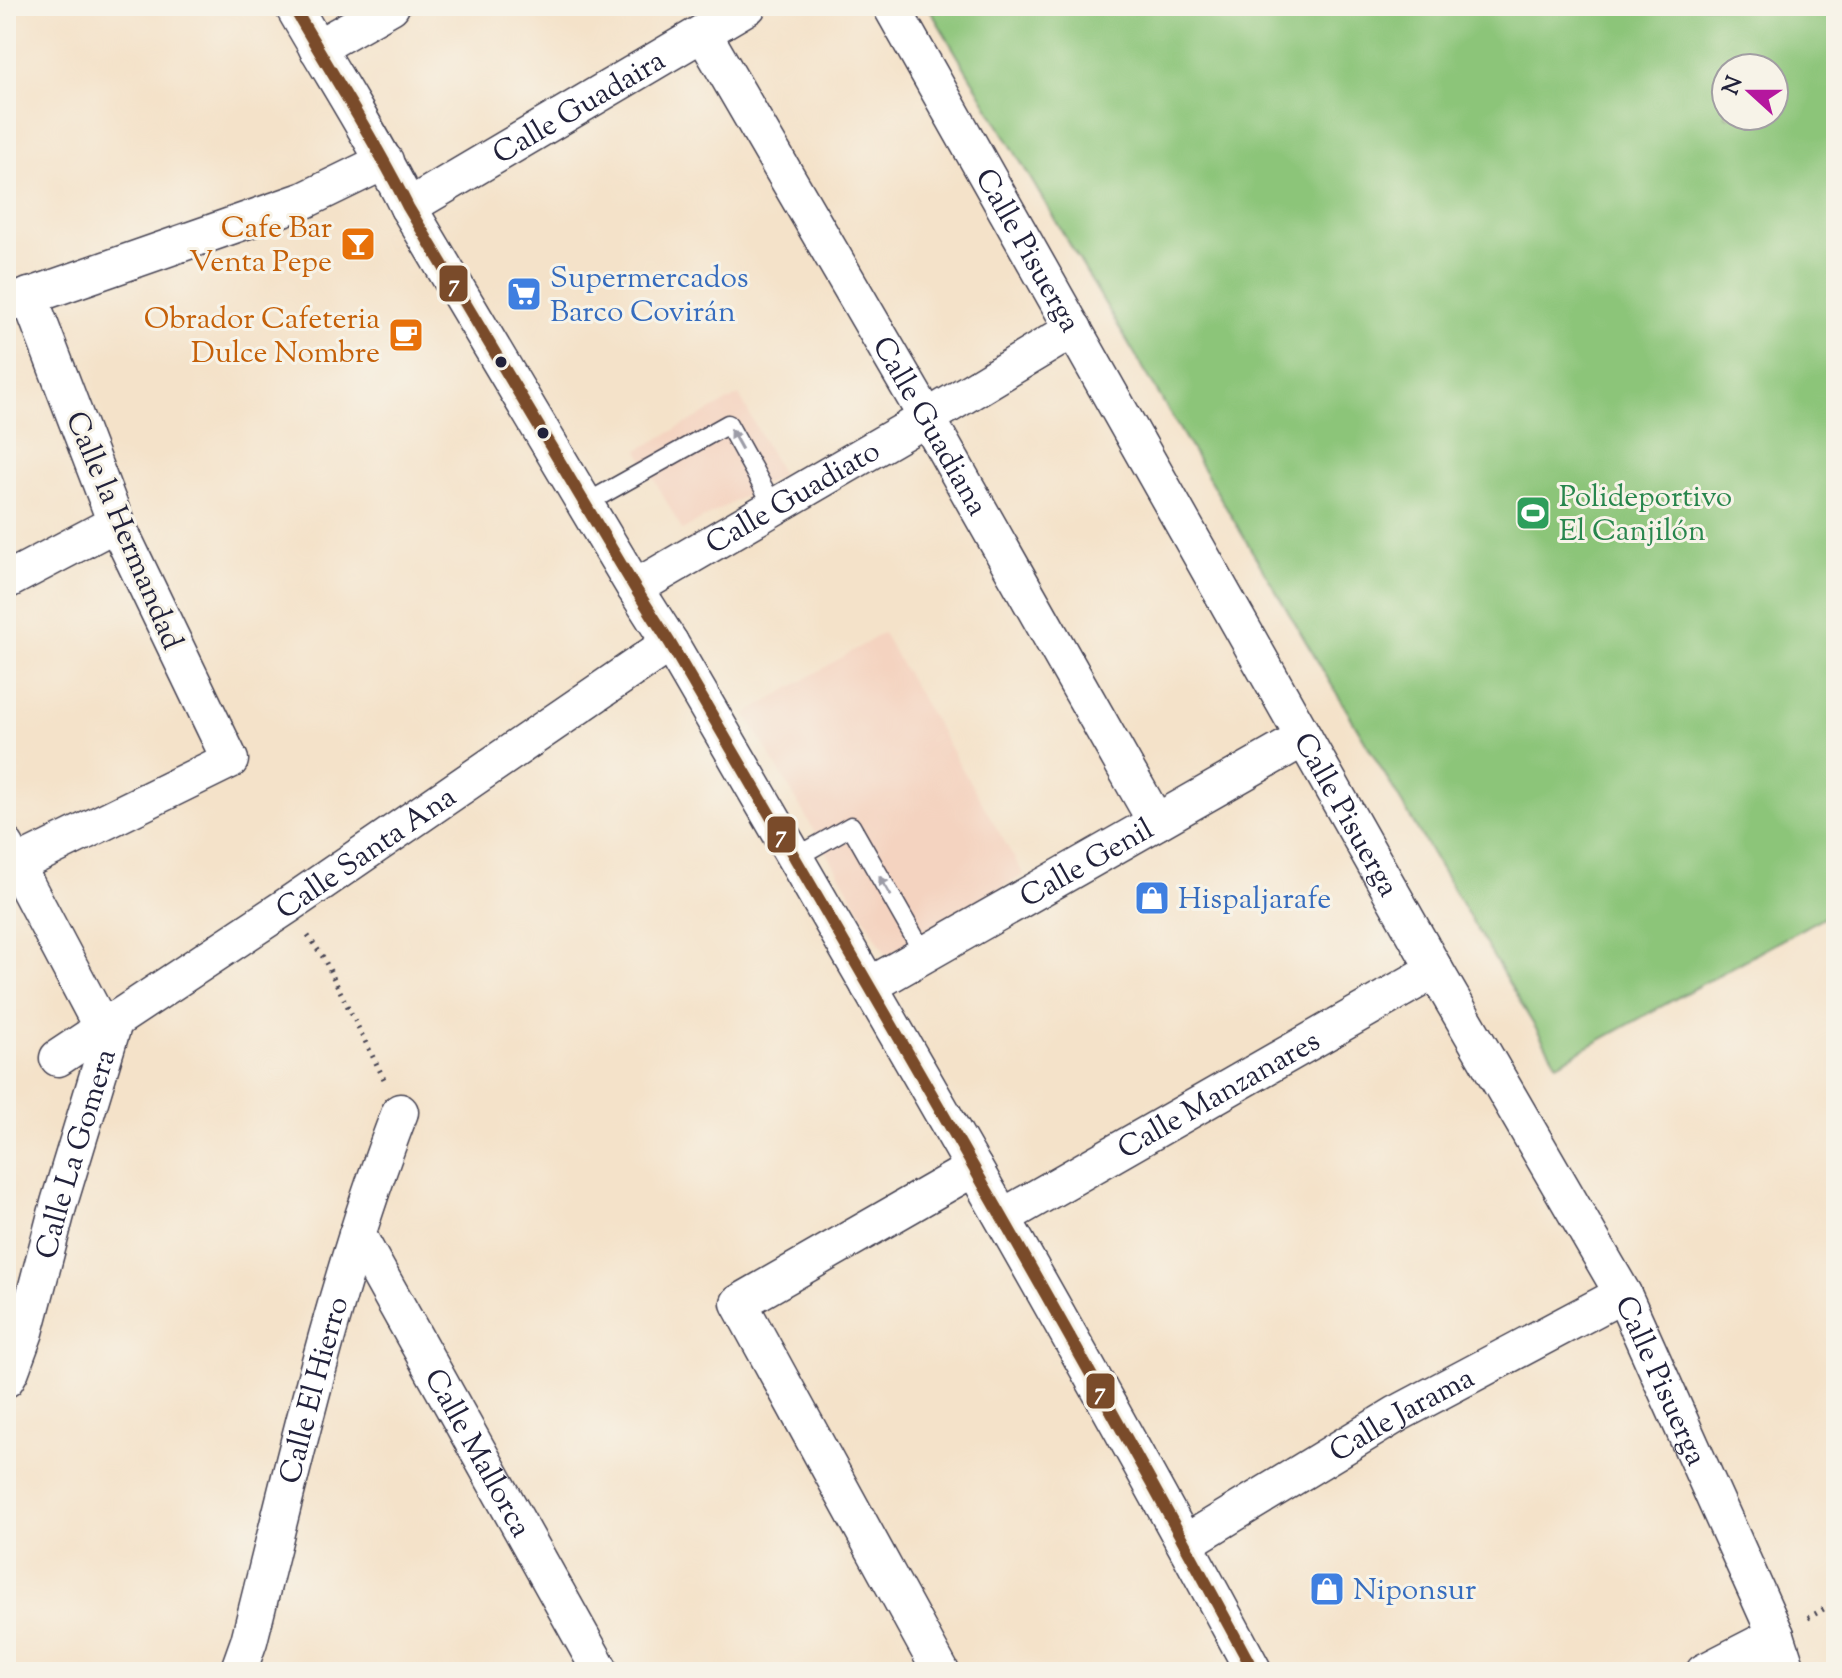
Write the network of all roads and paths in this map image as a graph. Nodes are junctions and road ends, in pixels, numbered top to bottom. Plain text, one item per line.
1 (293, 6) edge
2 (391, 6) edge
3 (748, 6) edge
4 (891, 6) edge
5 (703, 33) junction
6 (317, 48) junction
7 (385, 161) junction
8 (408, 207) junction
9 (18, 300) edge
10 (1074, 329) junction
11 (927, 418) junction
12 (585, 504) junction
13 (774, 507) junction
14 (116, 523) junction
15 (6, 581) edge
16 (635, 588) junction
17 (670, 643) junction
18 (1304, 738) junction
19 (1156, 822) junction
20 (795, 858) junction
21 (9, 861) edge
22 (287, 906) junction
23 (924, 954) junction
24 (1435, 970) junction
25 (869, 986) junction
26 (109, 1024) junction
27 (58, 1058) dead end
28 (400, 1112) joint
29 (974, 1168) junction
30 (1003, 1217) junction
31 (357, 1234) junction
32 (1623, 1294) junction
33 (6, 1379) edge
34 (1185, 1543) junction
35 (1776, 1635) junction
36 (238, 1672) edge
37 (601, 1672) edge
38 (941, 1672) edge
39 (1254, 1672) edge
40 (1704, 1672) edge
41 (1788, 1672) edge

1 - 6 street
2 - 6 street
3 - 5 street, Calle Guadaira
4 - 10 street, Calle Pisuerga
5 - 8 street, Calle Guadaira
5 - 11 street, Calle Guadiana
6 - 7 street
7 - 8 street
7 - 9 street
8 - 12 street
9 - 14 street, Calle la Hermandad
10 - 11 street, Calle Guadiato
10 - 18 street, Calle Pisuerga
11 - 13 street, Calle Guadiato
11 - 19 street, Calle Guadiana
13 -> 12 lane
12 - 16 street
13 - 16 street, Calle Guadiato
14 - 15 street
14 - 21 street, Calle la Hermandad
16 - 17 street
17 - 20 street
17 - 22 street, Calle Santa Ana
18 - 19 street, Calle Genil
18 - 24 street, Calle Pisuerga
19 - 23 street, Calle Genil
23 -> 20 lane
20 - 25 street
21 - 26 street
22 - 26 street, Calle Santa Ana
22 - 28 path
23 - 25 street, Calle Genil
24 - 30 street, Calle Manzanares
24 - 32 street, Calle Pisuerga
25 - 29 street
26 - 27 street, Calle Santa Ana
26 - 33 street, Calle La Gomera
28 - 31 street, Calle El Hierro
29 - 30 street
29 - 38 street
30 - 34 street
31 - 36 street, Calle El Hierro
31 - 37 street, Calle Mallorca
32 - 34 street, Calle Jarama
32 - 35 street, Calle Pisuerga
34 - 39 street
35 - 40 street
35 - 41 street, Calle Pisuerga

